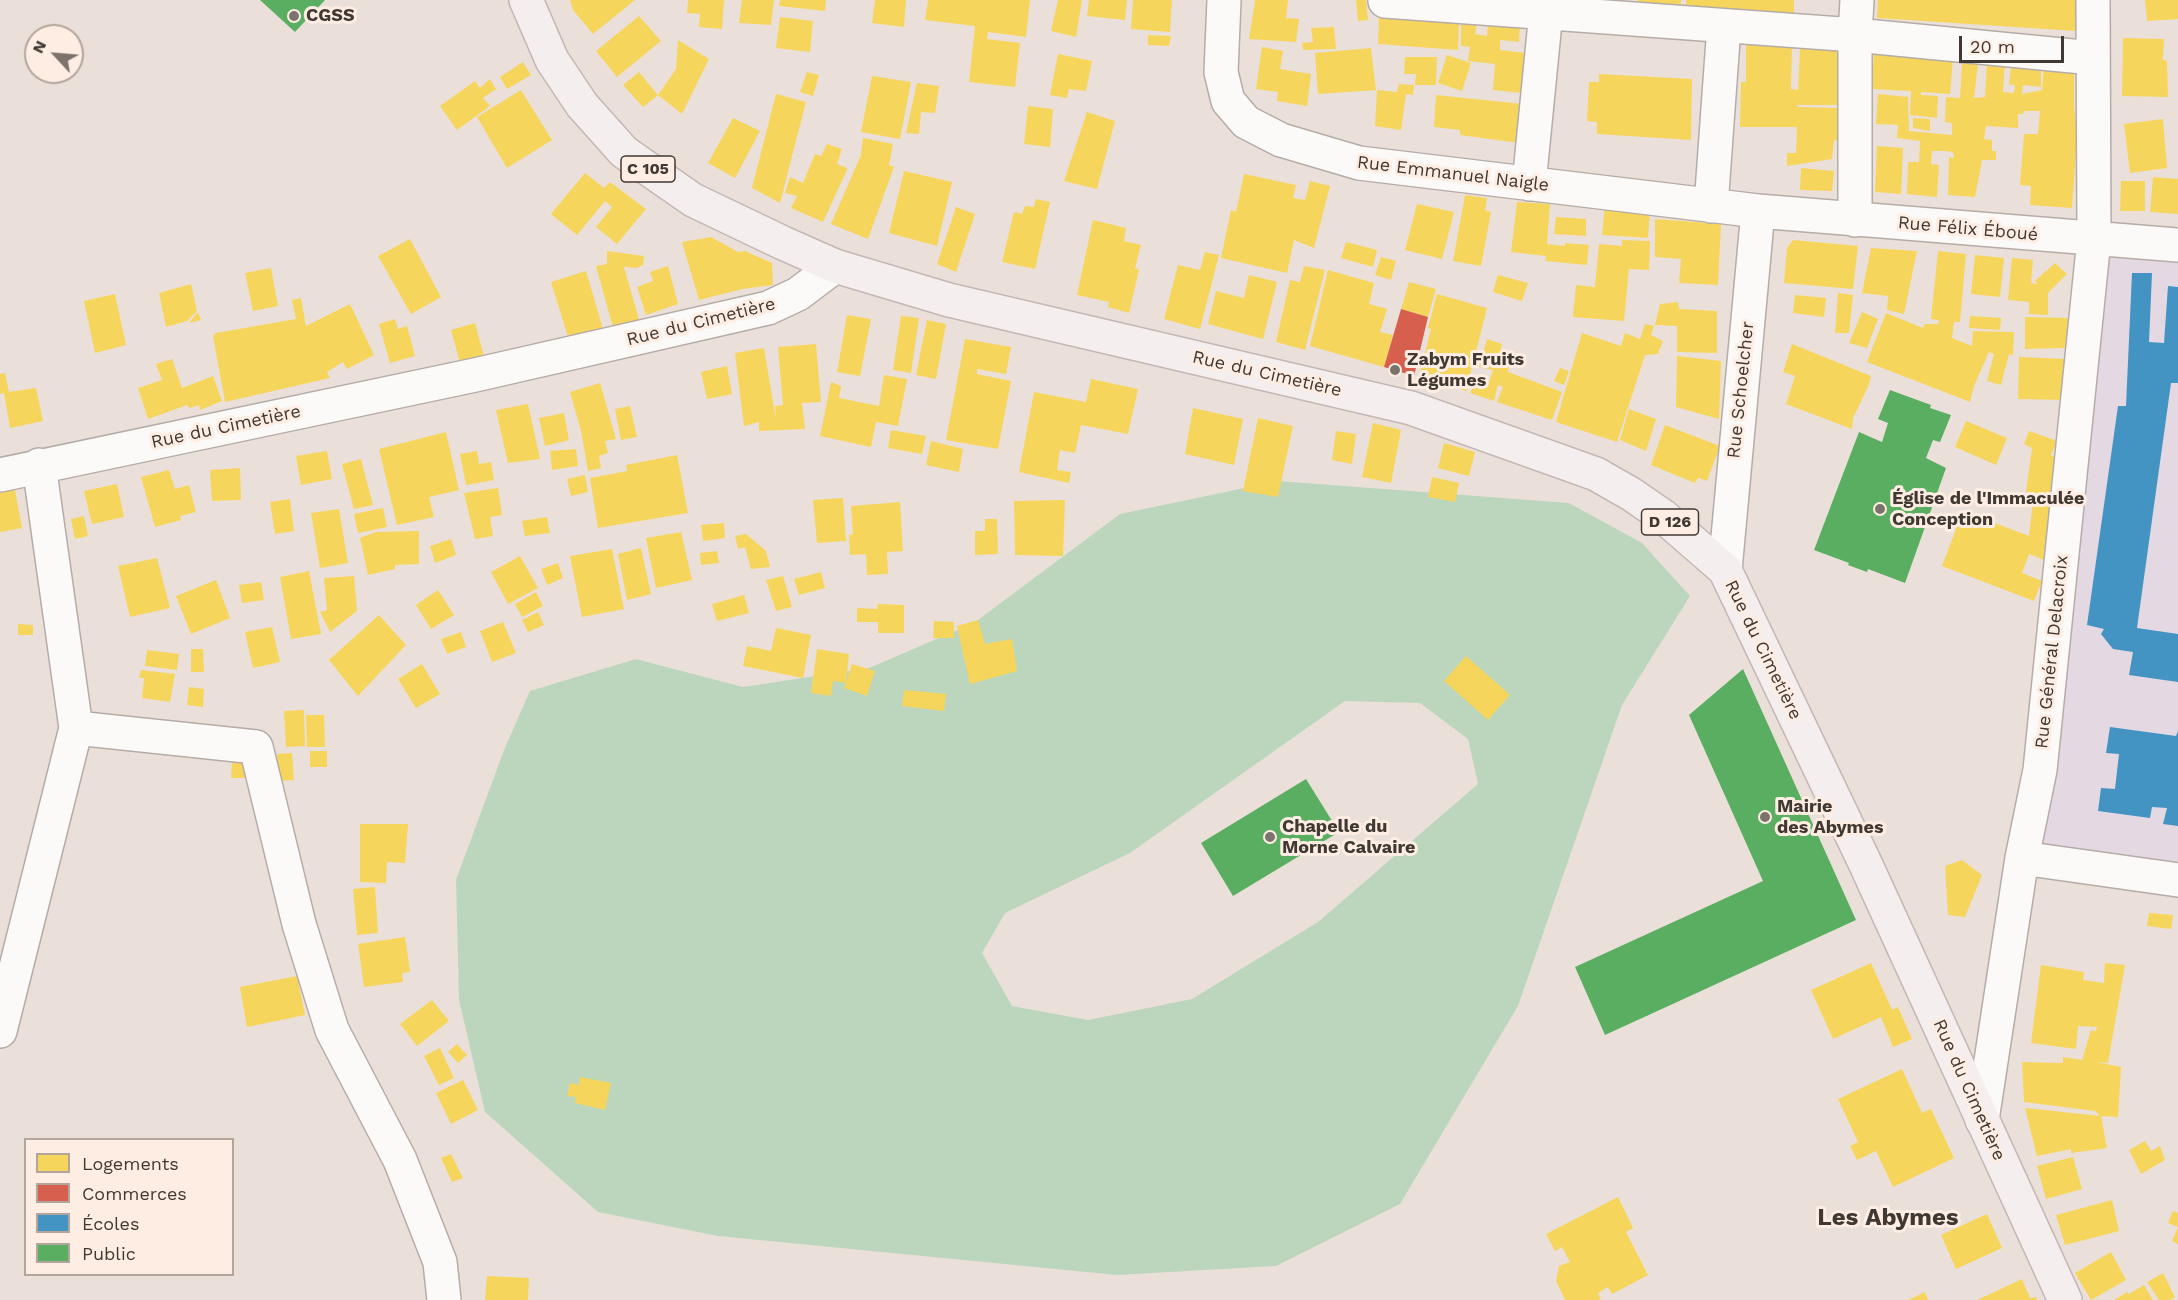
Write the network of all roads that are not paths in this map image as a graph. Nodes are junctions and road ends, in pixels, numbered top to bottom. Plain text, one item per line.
1 (526, 0) edge
2 (1224, 0) edge
3 (1857, 0) edge
4 (2093, 0) edge
5 (1385, 1) edge
6 (1546, 12) junction
7 (1724, 26) junction
8 (1855, 35) junction
9 (2093, 58) junction
10 (1529, 184) junction
11 (1711, 206) junction
12 (1758, 211) junction
13 (1855, 220) junction
14 (2094, 239) junction
15 (2178, 245) edge
16 (835, 266) junction
17 (39, 465) junction
18 (0, 475) edge
19 (1725, 570) junction
20 (76, 728) junction
21 (2022, 858) junction
22 (2178, 880) edge
23 (0, 1031) edge
24 (1982, 1120) junction
25 (444, 1300) edge
26 (2065, 1300) edge

1 - 16 main road, C 105
2 - 10 street, Rue Emmanuel Naigle
3 - 8 street
4 - 9 street, Rue Général Delacroix
5 - 6 street
6 - 7 street
6 - 10 street
7 - 8 street
7 - 11 street
8 - 9 street
8 - 13 street
9 - 14 street, Rue Général Delacroix
10 - 11 street, Rue Emmanuel Naigle
11 - 12 street, Rue Emmanuel Naigle
12 - 13 street, Rue Félix Éboué
12 - 19 street, Rue Schoelcher
13 - 14 street, Rue Félix Éboué
14 - 15 street, Rue Félix Éboué
14 - 21 street, Rue Général Delacroix
16 - 17 street, Rue du Cimetière
16 - 19 main road, Rue du Cimetière / D 126
17 - 18 street, Rue du Cimetière
17 - 20 street
19 - 24 main road, Rue du Cimetière / D 126
20 - 23 street
20 - 25 street
21 - 22 street
21 - 24 street, Rue Général Delacroix
24 - 26 main road, Rue du Cimetière / D 126

